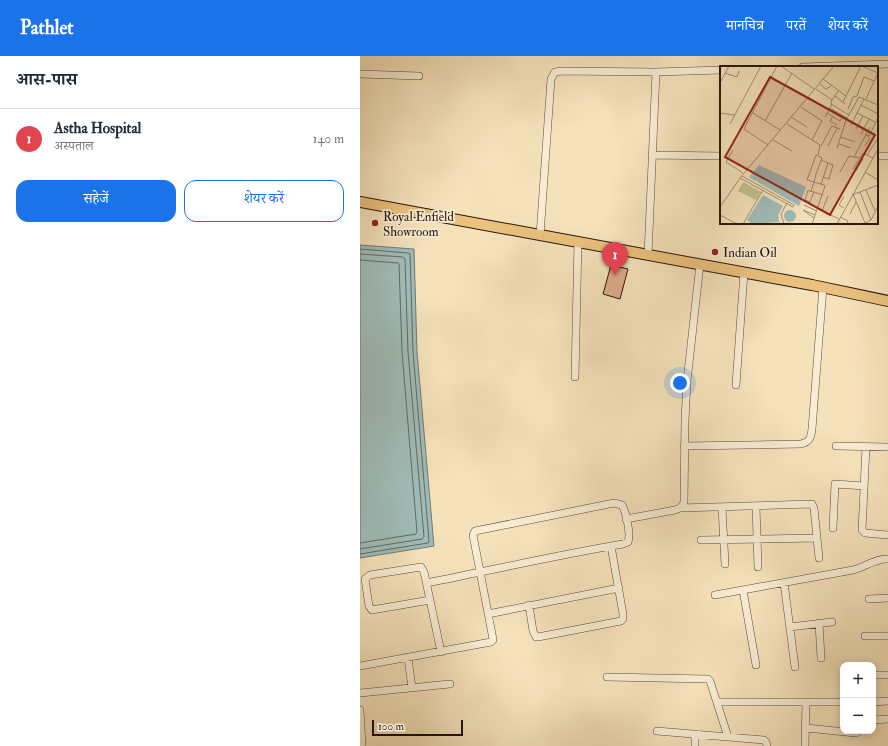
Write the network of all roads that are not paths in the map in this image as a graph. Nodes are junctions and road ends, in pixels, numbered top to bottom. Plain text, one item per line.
1 (888, 64) edge
2 (831, 66) edge
3 (720, 70) edge
4 (656, 72) junction
5 (360, 74) edge
6 (419, 76) dead end
7 (652, 155) junction
8 (720, 156) edge
9 (360, 202) edge
10 (540, 235) junction
11 (578, 242) junction
12 (648, 255) junction
13 (700, 264) junction
14 (744, 272) junction
15 (823, 287) junction
16 (888, 301) edge
17 (575, 377) dead end
18 (736, 385) dead end
19 (684, 446) junction
20 (836, 446) dead end
21 (866, 447) junction
22 (888, 447) edge
23 (864, 486) junction
24 (756, 506) junction
25 (722, 507) junction
26 (680, 508) junction
27 (626, 518) junction
28 (833, 528) dead end
29 (888, 535) edge
30 (817, 538) junction
31 (756, 539) junction
32 (701, 540) dead end
33 (723, 540) junction
34 (611, 546) junction
35 (819, 558) dead end
36 (888, 559) edge
37 (725, 564) dead end
38 (758, 567) dead end
39 (480, 572) junction
40 (427, 583) junction
41 (784, 583) junction
42 (618, 588) junction
43 (743, 590) junction
44 (715, 595) dead end
45 (888, 598) edge
46 (869, 599) dead end
47 (430, 600) junction
48 (529, 605) junction
49 (488, 614) junction
50 (832, 622) dead end
51 (819, 624) junction
52 (790, 627) junction
53 (865, 636) dead end
54 (888, 636) edge
55 (441, 652) junction
56 (408, 658) junction
57 (821, 658) dead end
58 (756, 665) dead end
59 (360, 666) edge
60 (795, 667) dead end
61 (876, 675) edge
62 (888, 675) edge
63 (607, 677) dead end
64 (450, 684) dead end
65 (412, 688) junction
66 (360, 693) edge
67 (888, 701) edge
68 (717, 702) junction
69 (806, 702) junction
70 (840, 702) edge
71 (876, 702) edge
72 (360, 710) edge
73 (888, 719) edge
74 (876, 720) edge
75 (806, 728) junction
76 (657, 731) dead end
77 (840, 731) edge
78 (695, 734) junction
79 (728, 737) junction
80 (362, 746) edge
81 (694, 746) edge
82 (767, 746) edge
83 (805, 746) edge

1 - 2 street
3 - 4 street
4 - 7 street
4 - 10 street
5 - 6 street
7 - 8 street
7 - 12 street
9 - 10 highway
10 - 11 highway
11 - 12 highway
11 - 17 street
12 - 13 highway
13 - 14 highway
13 - 19 street
14 - 15 highway
14 - 18 street
15 - 16 highway
15 - 19 street
19 - 26 street
20 - 21 street
21 - 22 street
21 - 23 street
23 - 28 street
23 - 29 street
24 - 25 street
24 - 30 street
24 - 31 street
25 - 26 street
25 - 33 street
26 - 27 street
27 - 34 street
27 - 39 street
30 - 31 street
30 - 35 street
31 - 33 street
31 - 38 street
32 - 33 street
33 - 37 street
34 - 39 street
34 - 42 street
36 - 41 street
39 - 40 street
39 - 49 street
40 - 47 street
40 - 47 street
41 - 43 street
41 - 52 street
42 - 48 street
42 - 48 street
43 - 44 street
43 - 58 street
45 - 46 street
47 - 55 street
48 - 49 street
49 - 55 street
50 - 51 street
51 - 52 street
51 - 57 street
52 - 60 street
53 - 54 street
55 - 56 street
56 - 59 street
56 - 65 street
61 - 62 street
63 - 68 street
64 - 65 street
65 - 66 street
67 - 71 street
68 - 69 street
68 - 79 street
69 - 70 street
69 - 75 street
72 - 80 street
73 - 74 street
75 - 77 street
75 - 83 street
76 - 78 street
78 - 79 street
78 - 81 street
79 - 82 street

